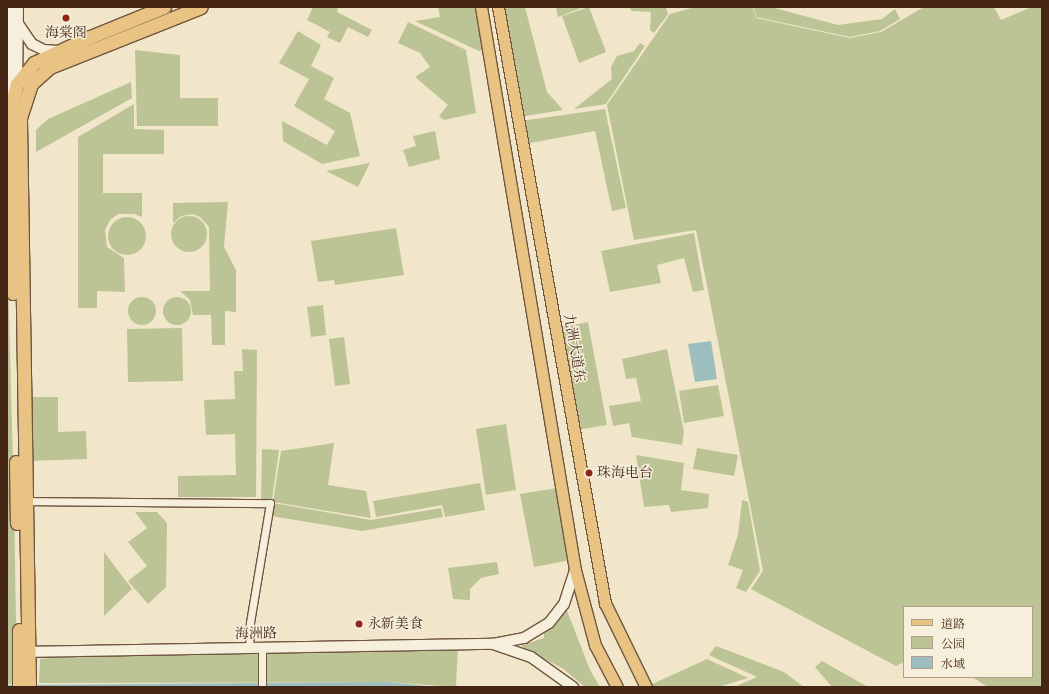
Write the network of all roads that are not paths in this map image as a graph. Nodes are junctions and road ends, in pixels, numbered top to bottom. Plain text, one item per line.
1 (8, 7) edge
2 (18, 7) edge
3 (164, 7) edge
4 (200, 7) edge
5 (481, 7) edge
6 (498, 7) edge
7 (18, 23) junction
8 (58, 51) junction
9 (17, 84) junction
10 (15, 114) junction
11 (21, 501) junction
12 (576, 570) junction
13 (493, 644) junction
14 (250, 648) junction
15 (262, 648) junction
16 (24, 652) junction
17 (262, 684) edge
18 (24, 685) edge
19 (573, 687) edge
20 (617, 687) edge
21 (646, 687) edge

1 - 10 street
2 - 7 street
3 - 8 highway
4 - 10 highway
5 - 12 main road
6 - 21 main road, 九洲大道东
7 - 8 street
7 - 9 street
8 - 9 highway
9 - 10 highway
10 - 11 highway
11 - 14 street
11 - 16 highway
12 - 13 street
12 - 20 main road
13 - 15 street, 海洲路
13 - 19 street
14 - 15 street, 海洲路
14 - 16 street, 海洲路
15 - 17 street
16 - 18 highway

